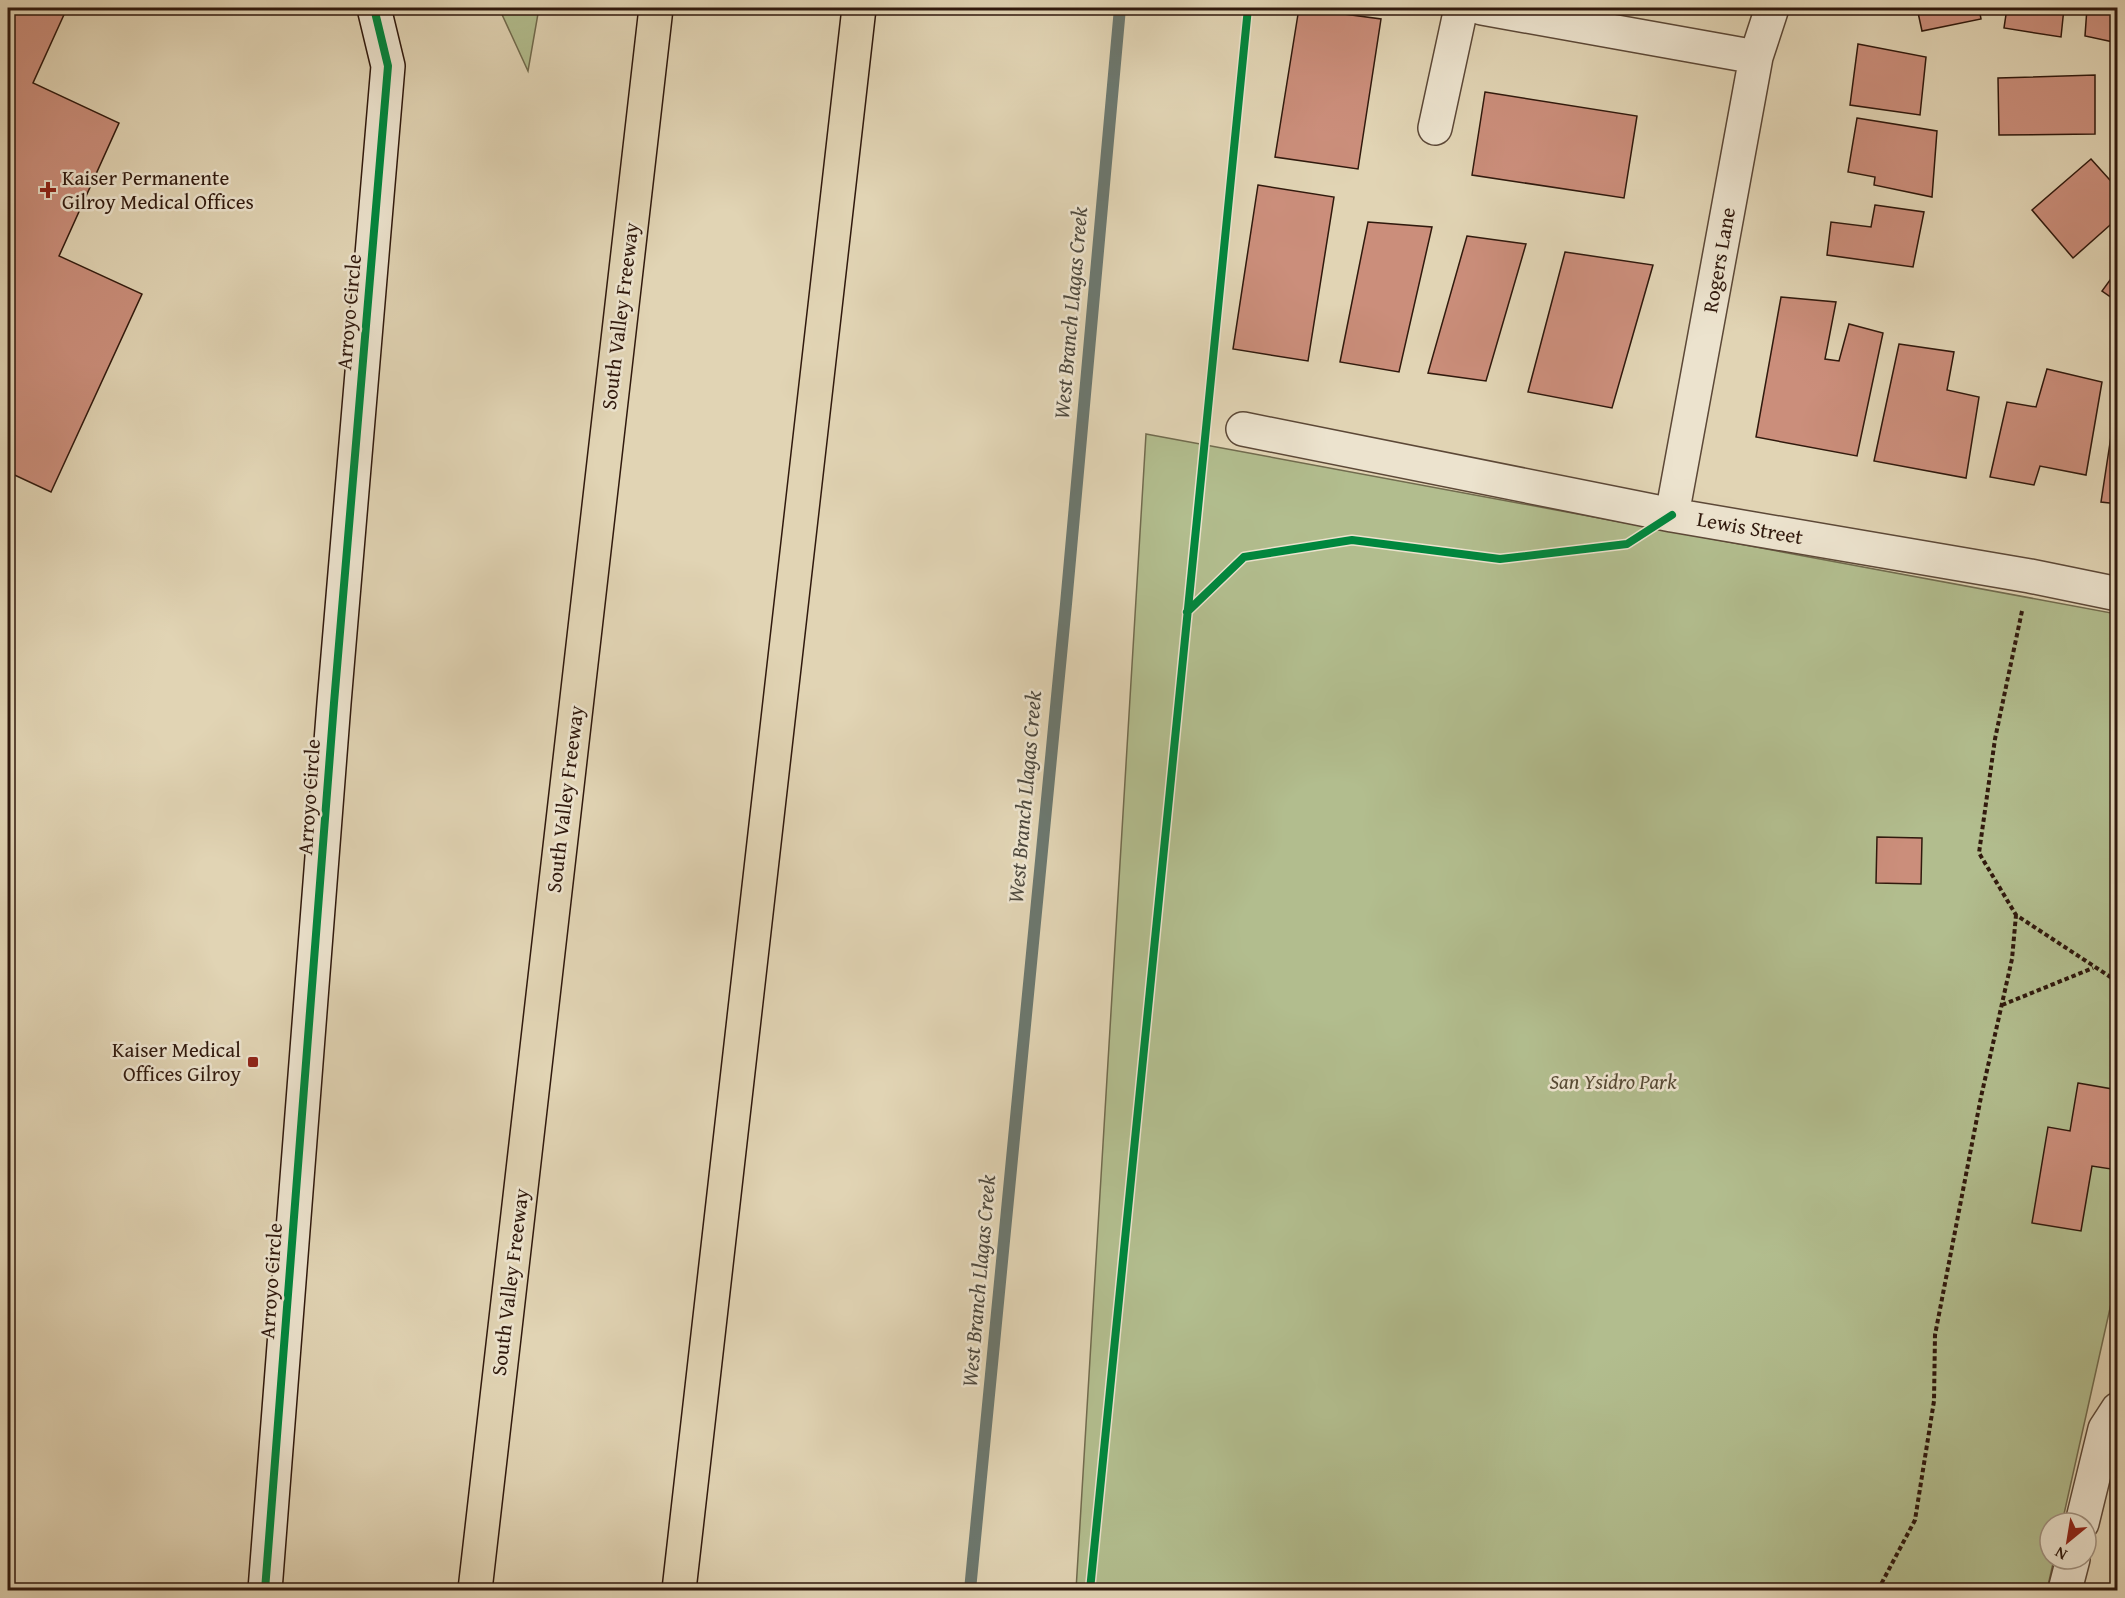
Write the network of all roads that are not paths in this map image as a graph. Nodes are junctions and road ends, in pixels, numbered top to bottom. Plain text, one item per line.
1 (374, 8) edge
2 (656, 8) edge
3 (859, 8) edge
4 (1461, 8) edge
5 (1482, 8) edge
6 (1772, 8) edge
7 (1756, 57) junction
8 (1435, 128) dead end
9 (1243, 429) dead end
10 (1672, 515) junction
11 (2118, 594) edge
12 (2118, 1409) edge
13 (2085, 1511) edge
14 (2070, 1571) edge
15 (265, 1590) edge
16 (475, 1590) edge
17 (679, 1590) edge
18 (2065, 1590) edge

1 - 15 street, Arroyo Circle
2 - 16 highway, South Valley Freeway
3 - 17 highway
4 - 8 street
5 - 7 street
6 - 7 street, Rogers Lane
7 - 10 street, Rogers Lane
9 - 10 street, Lewis Street
10 - 11 street, Lewis Street
12 - 13 street
14 - 18 street

